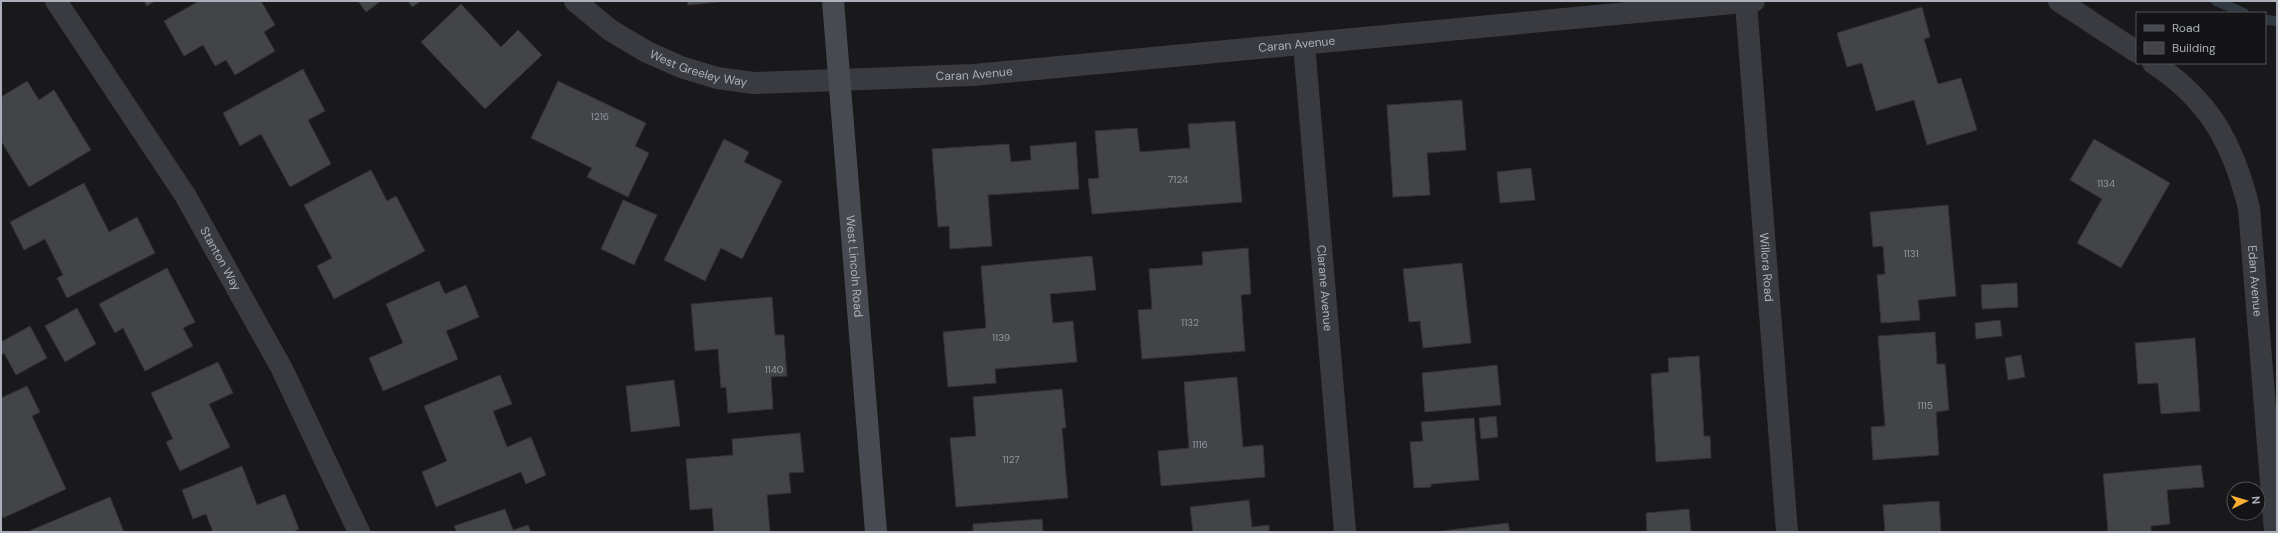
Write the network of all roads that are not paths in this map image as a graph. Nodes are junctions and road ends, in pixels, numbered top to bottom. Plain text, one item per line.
1 (56, 1) edge
2 (576, 1) edge
3 (833, 1) edge
4 (2059, 1) edge
5 (1750, 2) edge
6 (1304, 44) junction
7 (2136, 51) edge
8 (2155, 64) edge
9 (839, 81) junction
10 (359, 532) edge
11 (876, 532) edge
12 (1345, 532) edge
13 (1787, 532) edge
14 (2274, 532) edge

1 - 10 street, Stanton Way
2 - 9 street, West Greeley Way
3 - 9 street, West Lincoln Road
4 - 7 street
5 - 6 street, Caran Avenue
5 - 13 street, Willora Road
6 - 9 street, Caran Avenue
6 - 12 street, Clarane Avenue
8 - 14 street, Edan Avenue
9 - 11 street, West Lincoln Road

